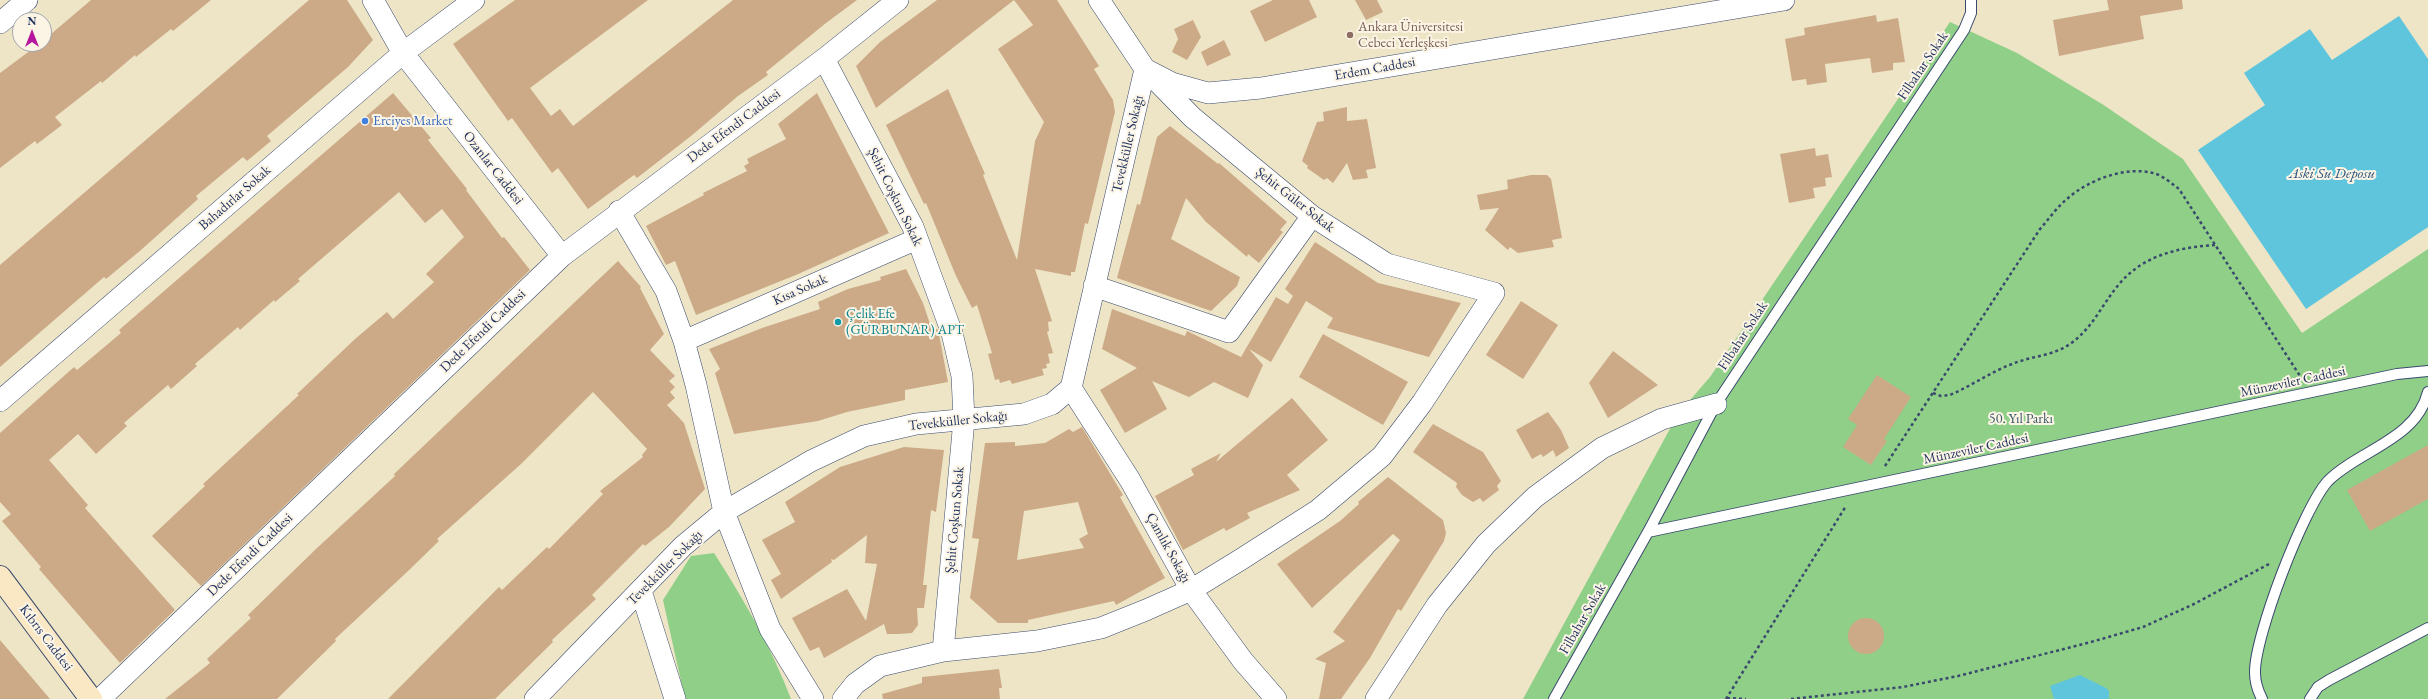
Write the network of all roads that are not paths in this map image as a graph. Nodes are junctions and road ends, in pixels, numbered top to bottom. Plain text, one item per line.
1 (27, 0) edge
2 (373, 0) edge
3 (474, 0) edge
4 (898, 0) edge
5 (1099, 0) edge
6 (1784, 0) edge
7 (1971, 0) edge
8 (0, 23) edge
9 (403, 53) junction
10 (824, 58) junction
11 (1145, 69) junction
12 (619, 211) junction
13 (1312, 216) junction
14 (917, 239) junction
15 (562, 256) junction
16 (1094, 286) junction
17 (684, 341) junction
18 (2428, 371) edge
19 (1071, 388) junction
20 (2428, 392) edge
21 (0, 401) edge
22 (1716, 404) junction
23 (964, 420) junction
24 (724, 512) junction
25 (1648, 532) junction
26 (0, 577) edge
27 (1191, 590) junction
28 (641, 591) junction
29 (2428, 628) edge
30 (943, 651) junction
31 (91, 699) edge
32 (100, 699) edge
33 (535, 699) edge
34 (675, 699) edge
35 (813, 699) edge
36 (843, 699) edge
37 (1276, 699) edge
38 (1376, 699) edge
39 (1554, 699) edge
40 (2262, 699) edge
41 (2310, 699) edge

1 - 8 street
2 - 9 street, Ozanlar Caddesi
3 - 9 street, Bahadırlar Sokak
4 - 10 street, Dede Efendi Caddesi
5 - 11 street, Erdem Caddesi
6 - 11 street, Erdem Caddesi
7 - 22 lane, Filbahar Sokak
9 - 15 street, Ozanlar Caddesi
9 - 21 street, Bahadırlar Sokak
10 - 12 street, Dede Efendi Caddesi
10 - 14 street, Şehit Coşkun Sokak
11 - 13 street, Şehit Güler Sokak
11 - 16 street, Tevekküller Sokağı
12 - 15 street, Dede Efendi Caddesi
12 - 17 street
13 - 16 street
13 - 27 street, Şehit Güler Sokak
14 - 17 street, Kısa Sokak
14 - 23 street, Şehit Coşkun Sokak
15 - 32 street, Dede Efendi Caddesi
16 - 19 street, Tevekküller Sokağı
17 - 24 street
18 - 25 lane, Münzeviler Caddesi
19 - 23 street, Tevekküller Sokağı
19 - 27 street, Çamlık Sokağı
20 - 40 lane
22 - 25 lane, Filbahar Sokak
22 - 38 street
23 - 24 street, Tevekküller Sokağı
23 - 30 street, Şehit Coşkun Sokak
24 - 28 street, Tevekküller Sokağı
24 - 35 street
25 - 39 lane, Filbahar Sokak
26 - 31 main road, Kıbrıs Caddesi
27 - 30 street
27 - 37 street, Çamlık Sokağı
28 - 33 street, Tevekküller Sokağı
28 - 34 street
29 - 41 lane
30 - 36 street

